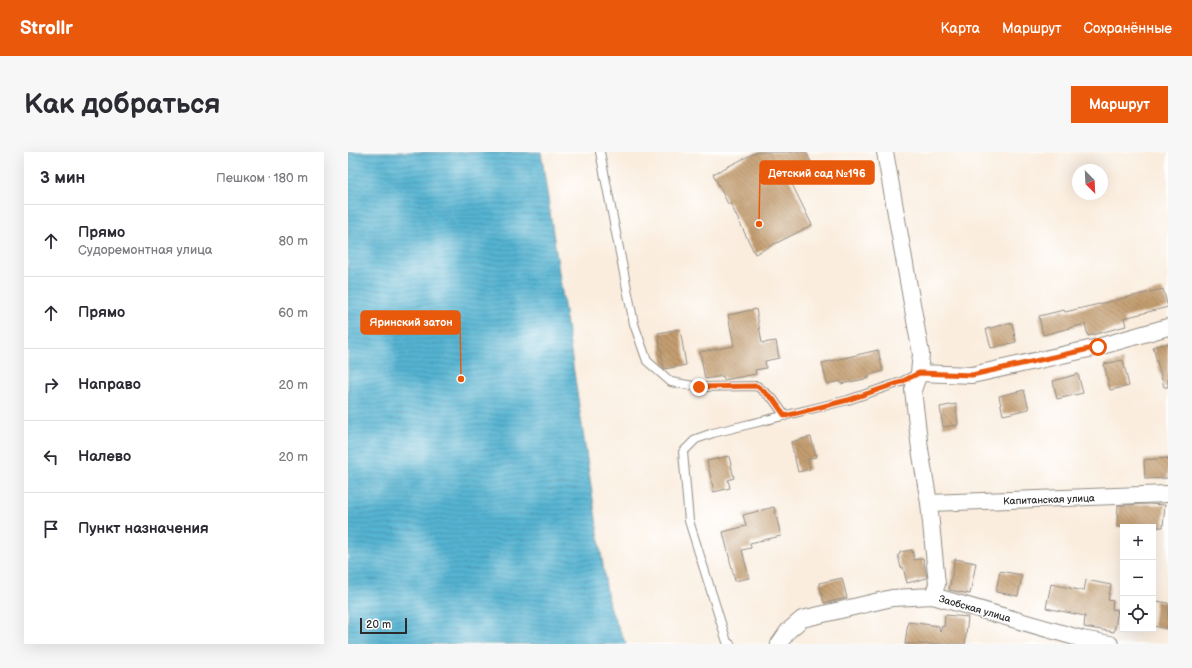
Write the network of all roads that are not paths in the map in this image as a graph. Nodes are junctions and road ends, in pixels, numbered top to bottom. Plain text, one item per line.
1 (600, 152) edge
2 (885, 152) edge
3 (1168, 327) edge
4 (919, 373) junction
5 (785, 416) junction
6 (1168, 494) edge
7 (929, 503) junction
8 (933, 596) junction
9 (730, 644) edge
10 (778, 644) edge
11 (1110, 644) edge

1 - 5 lane
2 - 4 street
3 - 4 street
4 - 5 lane
4 - 7 street
5 - 9 lane
6 - 7 street, Капитанская улица
7 - 8 street
8 - 10 street, Заобская улица
8 - 11 street, Заобская улица

